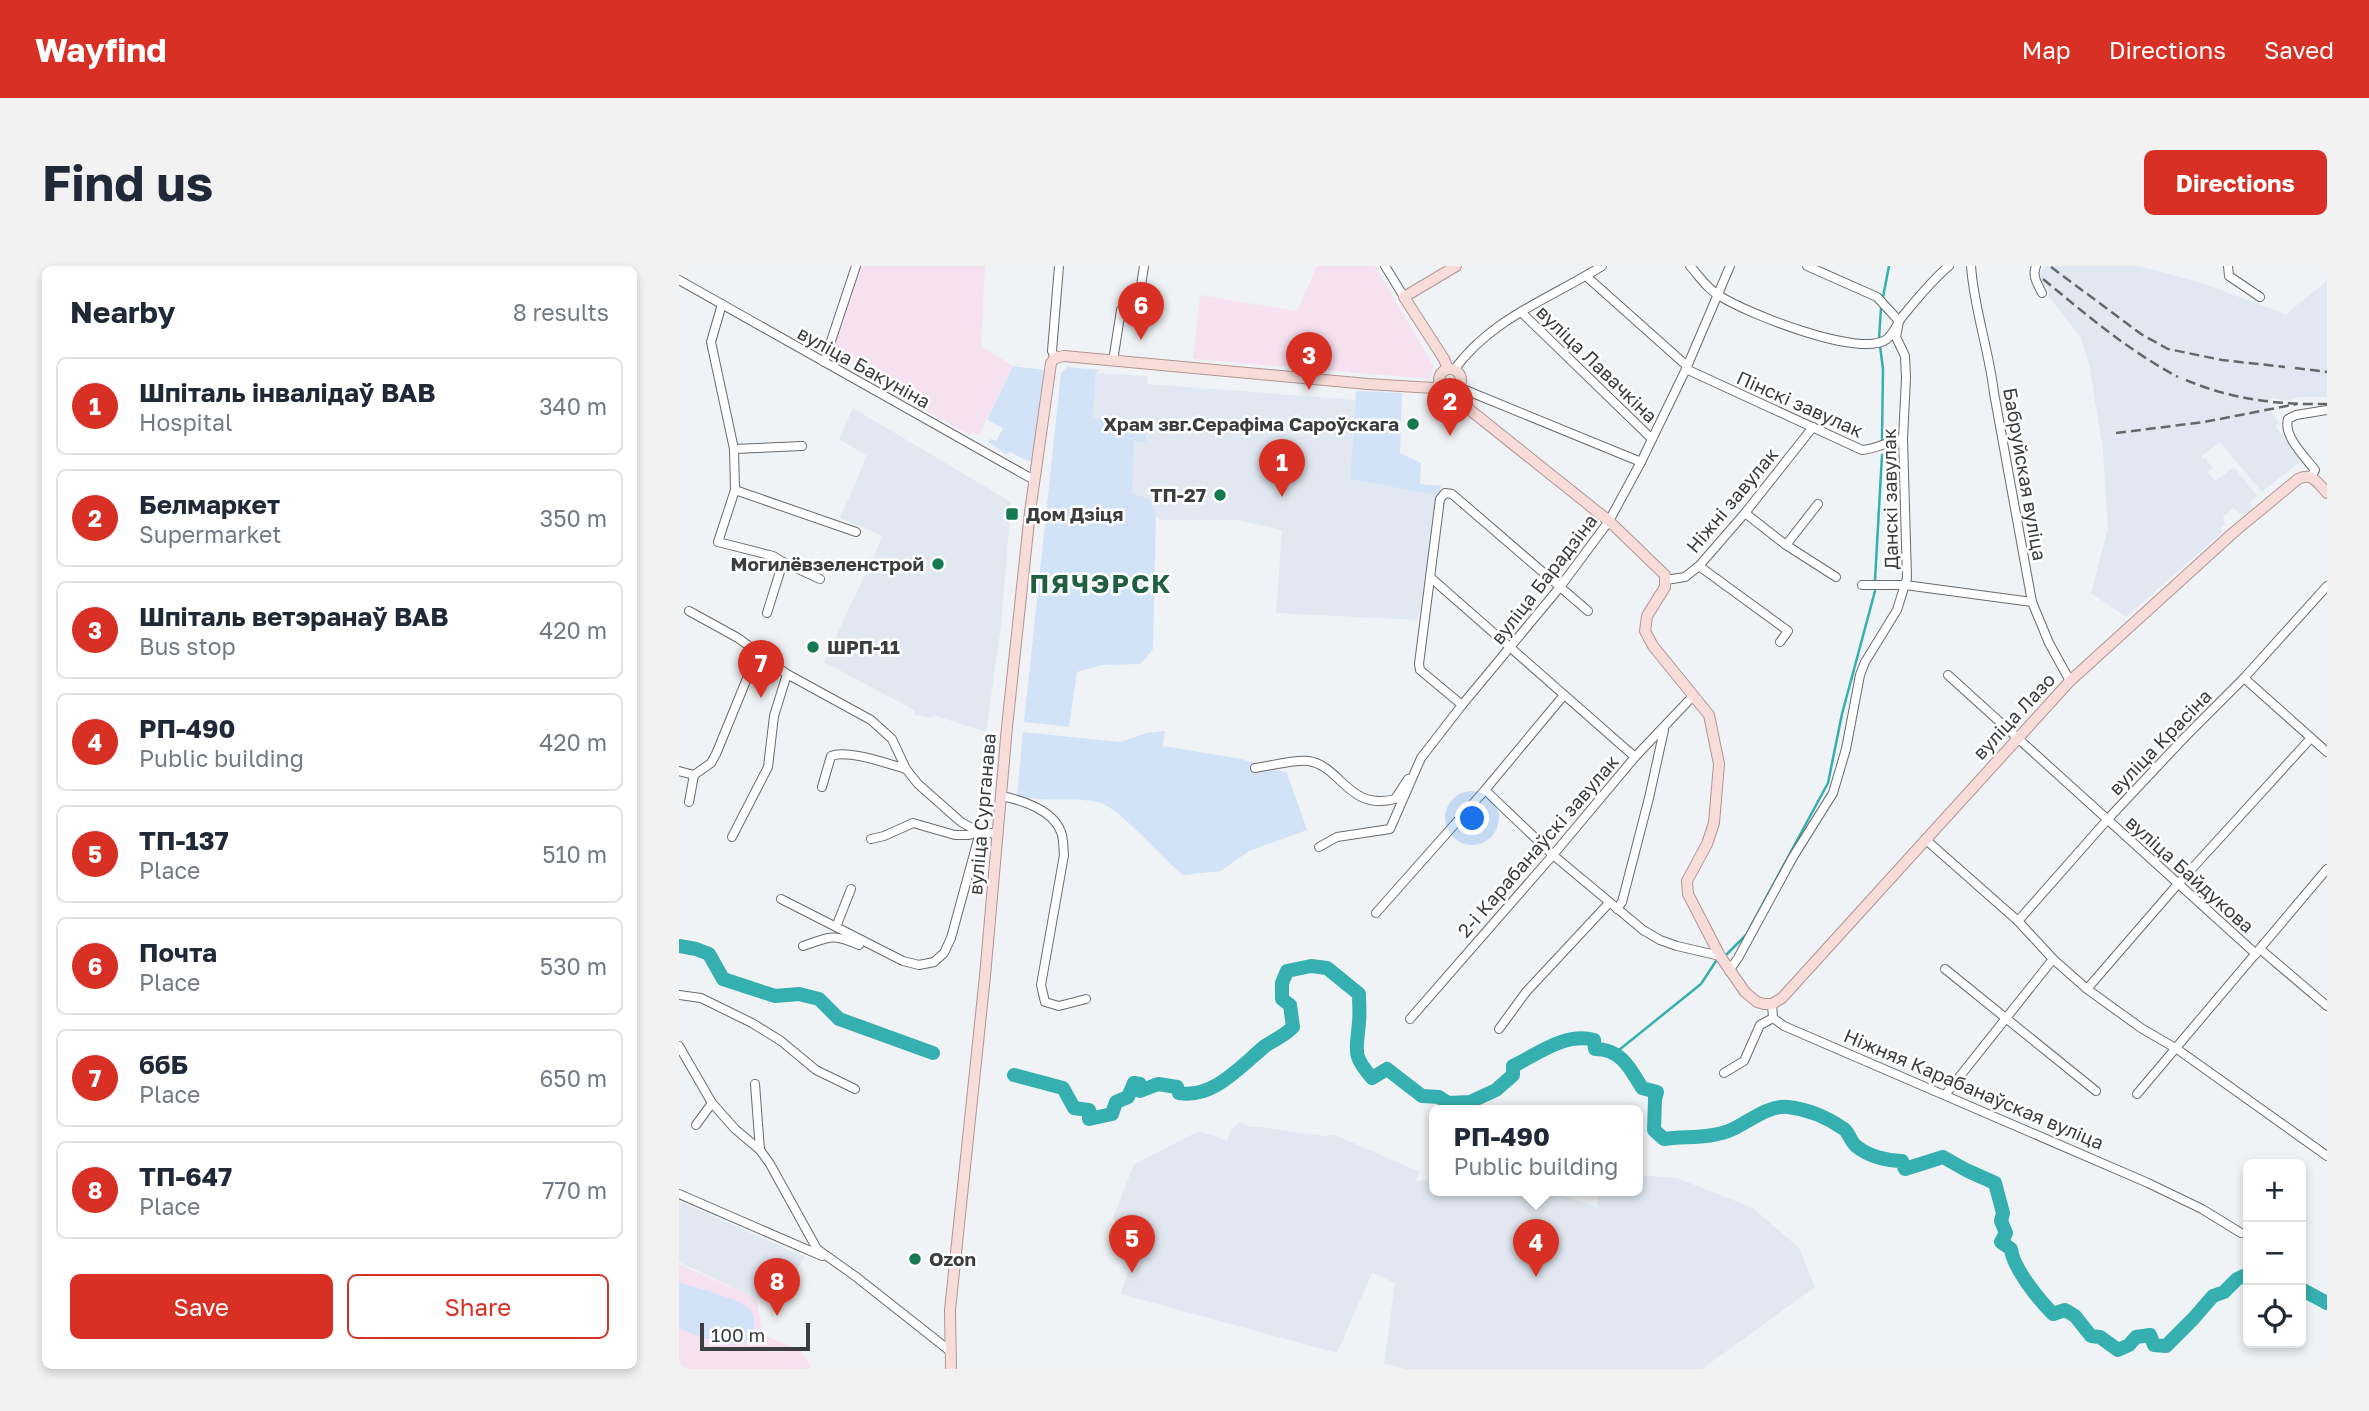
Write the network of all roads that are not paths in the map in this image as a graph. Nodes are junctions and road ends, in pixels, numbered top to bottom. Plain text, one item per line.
1 (856, 266) edge
2 (1059, 266) edge
3 (1144, 266) edge
4 (1385, 266) edge
5 (1456, 266) edge
6 (1602, 266) edge
7 (1690, 266) edge
8 (1730, 266) edge
9 (1807, 266) edge
10 (1949, 266) edge
11 (1971, 266) edge
12 (2036, 266) edge
13 (2228, 266) edge
14 (1586, 276) junction
15 (679, 279) edge
16 (2042, 292) dead end
17 (1717, 295) junction
18 (1403, 298) junction
19 (2260, 298) dead end
20 (722, 304) junction
21 (1521, 312) junction
22 (1899, 321) junction
23 (1055, 358) junction
24 (1113, 361) junction
25 (824, 362) junction
26 (1687, 368) junction
27 (1451, 369) junction
28 (1440, 386) junction
29 (1456, 389) junction
30 (2327, 410) edge
31 (1813, 427) junction
32 (1652, 439) junction
33 (1903, 439) junction
34 (802, 446) dead end
35 (734, 449) junction
36 (1641, 462) junction
37 (2307, 476) junction
38 (1034, 480) junction
39 (734, 490) junction
40 (2327, 493) edge
41 (1818, 504) dead end
42 (1745, 513) junction
43 (1609, 521) junction
44 (856, 533) dead end
45 (1786, 545) junction
46 (783, 562) junction
47 (1699, 566) junction
48 (1836, 577) dead end
49 (1430, 578) junction
50 (820, 579) dead end
51 (1666, 580) junction
52 (1862, 585) dead end
53 (1905, 585) junction
54 (2327, 586) edge
55 (1560, 587) junction
56 (2032, 602) junction
57 (689, 611) dead end
58 (1588, 611) dead end
59 (767, 613) dead end
60 (1780, 642) dead end
61 (1511, 649) junction
62 (757, 654) junction
63 (787, 674) junction
64 (1948, 675) dead end
65 (2244, 678) junction
66 (2070, 681) junction
67 (1564, 695) junction
68 (1693, 696) junction
69 (1462, 705) junction
70 (1665, 728) junction
71 (2017, 738) junction
72 (2311, 738) junction
73 (2327, 752) edge
74 (1635, 757) junction
75 (1255, 768) dead end
76 (906, 769) junction
77 (679, 771) edge
78 (1414, 771) junction
79 (694, 775) junction
80 (822, 787) dead end
81 (1485, 790) junction
82 (1000, 796) junction
83 (689, 802) dead end
84 (2108, 820) junction
85 (980, 832) junction
86 (997, 834) junction
87 (732, 836) dead end
88 (871, 839) dead end
89 (1925, 839) junction
90 (1319, 847) dead end
91 (1553, 855) junction
92 (2327, 869) edge
93 (2177, 885) junction
94 (851, 889) dead end
95 (781, 900) dead end
96 (1609, 903) junction
97 (1617, 909) junction
98 (1377, 913) dead end
99 (2018, 921) junction
100 (836, 927) junction
101 (803, 946) dead end
102 (875, 948) junction
103 (2258, 952) junction
104 (1720, 956) junction
105 (2053, 958) junction
106 (1945, 969) dead end
107 (1729, 971) junction
108 (2087, 989) junction
109 (679, 995) edge
110 (1086, 999) dead end
111 (1772, 1004) junction
112 (2327, 1006) edge
113 (2008, 1017) junction
114 (1410, 1018) dead end
115 (1773, 1018) junction
116 (1499, 1029) dead end
117 (679, 1046) edge
118 (2177, 1049) junction
119 (1724, 1073) dead end
120 (755, 1084) dead end
121 (855, 1089) dead end
122 (2096, 1091) dead end
123 (2137, 1094) dead end
124 (1945, 1095) junction
125 (712, 1103) junction
126 (696, 1125) dead end
127 (760, 1150) junction
128 (2327, 1156) edge
129 (679, 1194) edge
130 (2241, 1233) dead end
131 (828, 1258) junction
132 (950, 1351) junction
133 (951, 1369) edge

1 - 25 street
2 - 23 street, вуліца Сурганава
3 - 24 street
4 - 18 street
5 - 18 main road
6 - 14 street
7 - 17 street
8 - 17 street, вуліца Барадзіна
9 - 22 street
10 - 22 street
11 - 56 street, Бабруйская вуліца
12 - 16 street
13 - 19 street
14 - 21 street
14 - 26 street, Пінскі завулак
15 - 20 street, вуліца Бакуніна
17 - 22 street
17 - 26 street, вуліца Барадзіна
18 - 27 main road
20 - 25 street, вуліца Бакуніна
20 - 35 street
21 - 27 street
21 - 32 street, вуліца Лавачкіна
22 - 33 street, Данскі завулак
23 - 24 main road
23 - 38 main road, вуліца Сурганава
24 - 28 main road
25 - 38 street, вуліца Бакуніна
26 - 31 street, Пінскі завулак
26 - 32 street, вуліца Барадзіна
27 - 28 main road
27 - 29 main road
28 - 29 main road
29 - 36 street
29 - 43 main road
30 - 37 street
31 - 33 street, Пінскі завулак
31 - 42 street, Ніжні завулак
32 - 36 street, вуліца Барадзіна
33 - 53 street, Данскі завулак
34 - 35 street
35 - 39 street
36 - 43 street, вуліца Барадзіна
37 - 40 main road
37 - 66 main road, вуліца Лазо
38 - 82 main road, вуліца Сурганава
39 - 44 street
39 - 46 street
41 - 45 street
42 - 45 street
42 - 47 street, Ніжні завулак
43 - 51 main road
43 - 55 street, вуліца Барадзіна
45 - 48 street
46 - 50 street
46 - 59 street
47 - 51 street, Ніжні завулак
47 - 60 street
49 - 55 street
49 - 61 street
49 - 69 street
51 - 68 main road
52 - 53 street
53 - 56 street
53 - 107 street, Данскі завулак
54 - 65 street, вуліца Красіна
55 - 58 street
55 - 61 street, вуліца Барадзіна
56 - 66 street, Бабруйская вуліца
57 - 62 street
61 - 67 street
61 - 69 street, вуліца Барадзіна
62 - 63 street
62 - 79 street
63 - 76 street
63 - 87 street
64 - 71 street, вуліца Байдукова
65 - 72 street
65 - 84 street, вуліца Красіна
66 - 71 main road, вуліца Лазо
67 - 74 street
67 - 81 street
68 - 70 street, 2-і Карабанаўскі завулак
68 - 104 main road
69 - 78 street, вуліца Барадзіна
70 - 74 street, 2-і Карабанаўскі завулак
70 - 97 street
71 - 84 street, вуліца Байдукова
71 - 89 main road, вуліца Лазо
72 - 73 street
72 - 93 street
74 - 91 street, 2-і Карабанаўскі завулак
75 - 78 street
76 - 80 street
76 - 85 street
77 - 79 street
78 - 90 street, вуліца Барадзіна
79 - 83 street
81 - 91 street
81 - 98 street
82 - 86 main road, вуліца Сурганава
82 - 110 street
84 - 93 street, вуліца Байдукова
84 - 99 street, вуліца Красіна
85 - 86 street
85 - 88 street
85 - 102 street, вуліца Сурганава
86 - 132 main road, вуліца Сурганава
89 - 99 street
89 - 111 main road, вуліца Лазо
91 - 96 street
91 - 114 street, 2-і Карабанаўскі завулак
92 - 103 street
93 - 103 street, вуліца Байдукова
93 - 108 street
94 - 100 street
95 - 100 street, вуліца Сурганава
96 - 97 street
96 - 116 street
97 - 104 street
99 - 105 street
100 - 102 street, вуліца Сурганава
101 - 102 street
103 - 112 street, вуліца Байдукова
103 - 118 street
104 - 107 main road
105 - 108 street
105 - 113 street
106 - 113 street
107 - 111 main road
108 - 118 street
109 - 121 street
111 - 115 street
113 - 122 street
113 - 124 street
115 - 119 street
115 - 124 street, Ніжняя Карабанаўская вуліца
117 - 125 street
118 - 123 street
118 - 128 street
120 - 127 street
124 - 130 street, Ніжняя Карабанаўская вуліца
125 - 126 street
125 - 127 street
127 - 131 street
129 - 131 street
131 - 132 street
132 - 133 main road, вуліца Сурганава

